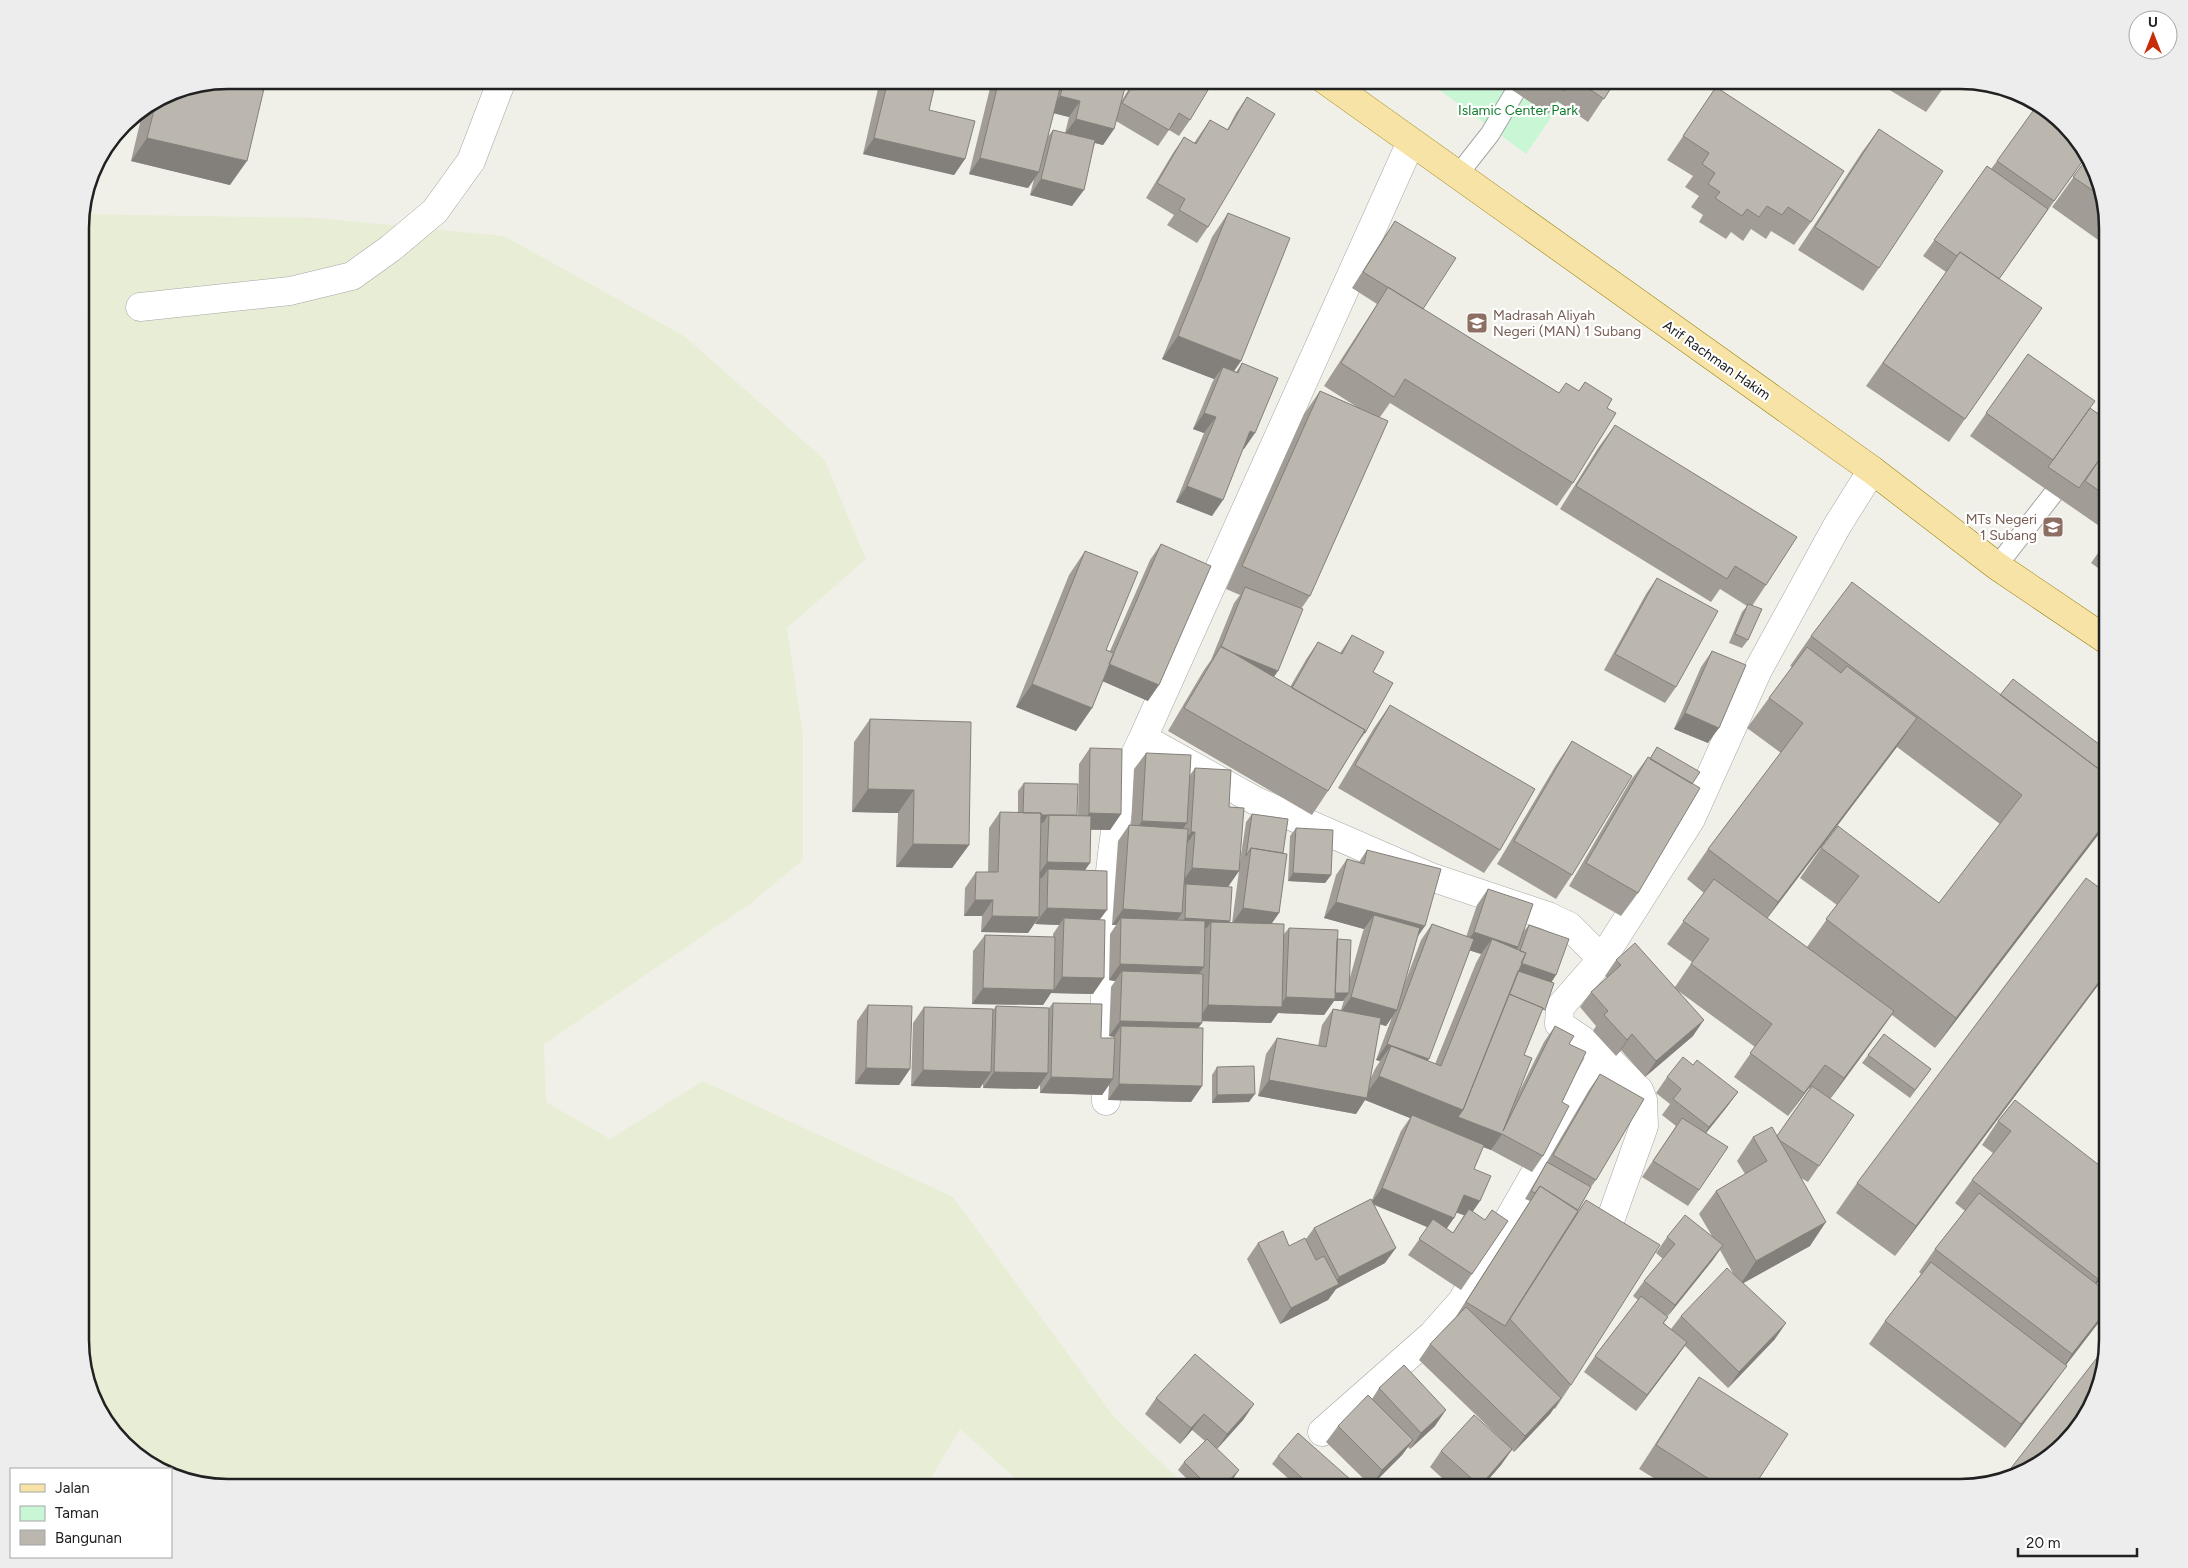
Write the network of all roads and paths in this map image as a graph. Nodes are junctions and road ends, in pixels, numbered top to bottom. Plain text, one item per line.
1 (498, 89) edge
2 (1337, 89) edge
3 (1514, 92) dead end
4 (1411, 142) junction
5 (1457, 176) junction
6 (140, 307) dead end
7 (2099, 429) edge
8 (2095, 435) edge
9 (1872, 470) junction
10 (2053, 494) dead end
11 (1997, 566) junction
12 (2099, 635) edge
13 (1143, 738) junction
14 (1602, 959) junction
15 (1603, 1054) junction
16 (1106, 1101) dead end
17 (1606, 1232) edge
18 (1322, 1432) dead end

1 - 6 street
2 - 4 main road, Arif Rachman Hakim
3 - 5 lane
4 - 5 main road, Arif Rachman Hakim
4 - 13 street
5 - 9 main road, Arif Rachman Hakim
7 - 8 lane
9 - 11 main road, Arif Rachman Hakim
9 - 14 street
10 - 11 lane
11 - 12 main road, Arif Rachman Hakim
13 - 14 street
13 - 16 street
14 - 15 street
15 - 17 street
15 - 18 street

